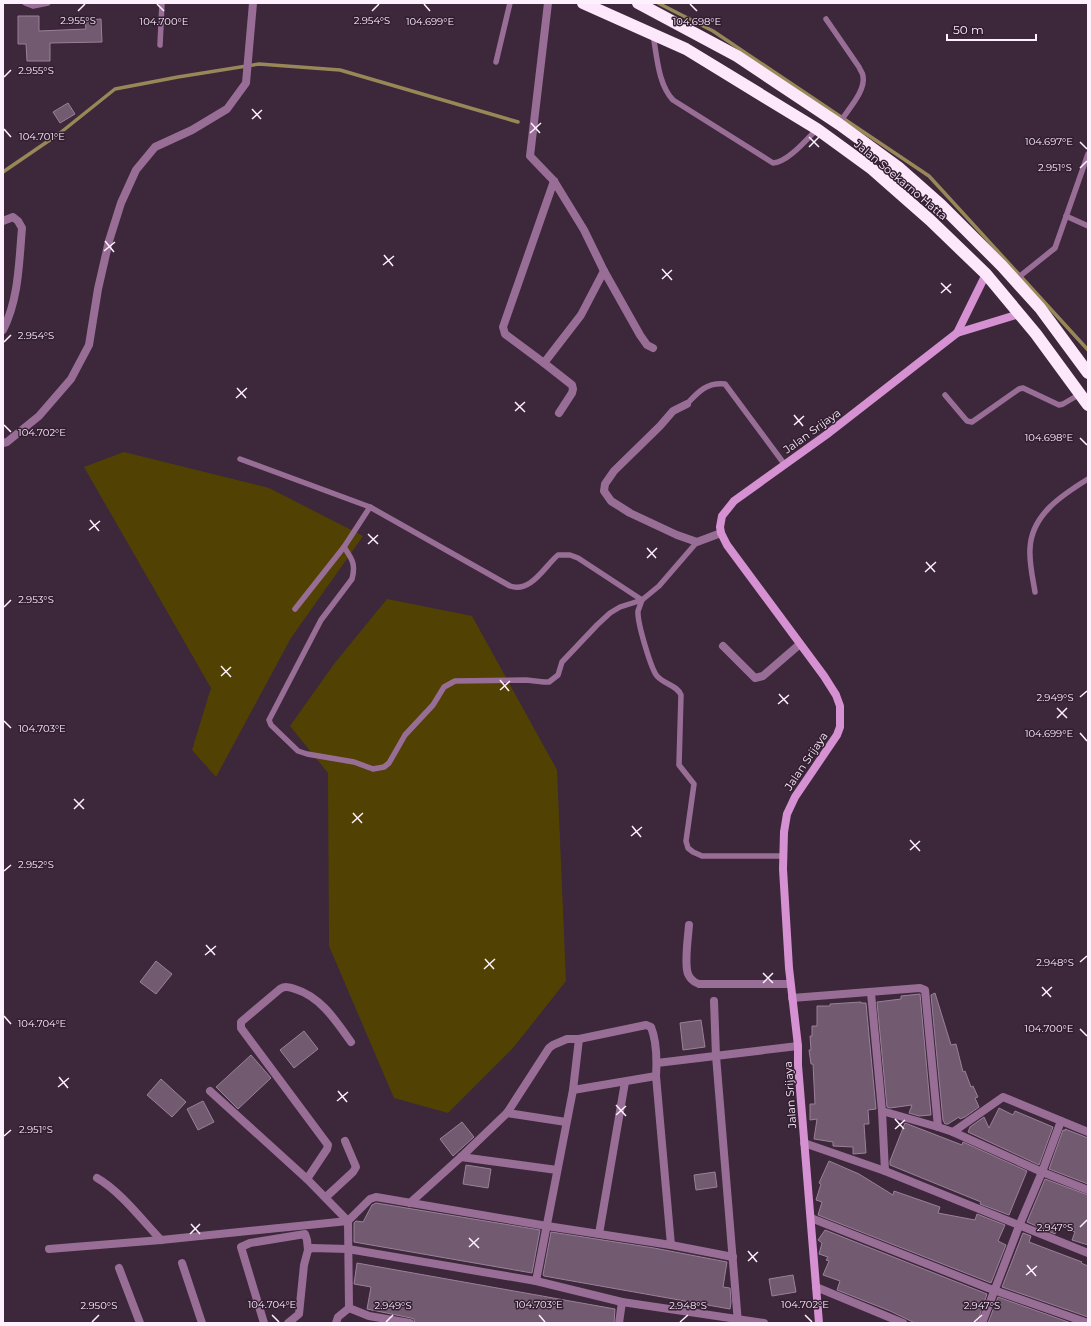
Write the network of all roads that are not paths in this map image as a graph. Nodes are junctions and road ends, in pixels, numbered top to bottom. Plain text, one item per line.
1 (25, 3) edge
2 (48, 3) edge
3 (162, 3) edge
4 (253, 3) edge
5 (510, 3) edge
6 (548, 3) edge
7 (583, 3) edge
8 (638, 3) edge
9 (826, 19) dead end
10 (653, 34) junction
11 (160, 44) dead end
12 (496, 62) dead end
13 (840, 122) junction
14 (817, 129) junction
15 (1088, 154) edge
16 (554, 182) junction
17 (1066, 216) junction
18 (3, 221) edge
19 (1088, 226) edge
20 (604, 271) junction
21 (986, 274) junction
22 (1017, 279) junction
23 (1019, 314) junction
24 (3, 330) edge
25 (958, 333) junction
26 (653, 348) dead end
27 (544, 363) junction
28 (1088, 373) edge
29 (1080, 394) junction
30 (945, 395) dead end
31 (687, 404) joint
32 (1088, 405) edge
33 (559, 412) dead end
34 (3, 443) edge
35 (240, 459) dead end
36 (785, 464) junction
37 (1088, 479) edge
38 (370, 507) junction
39 (721, 533) junction
40 (697, 542) junction
41 (344, 547) junction
42 (1035, 592) dead end
43 (642, 600) junction
44 (295, 609) dead end
45 (800, 644) junction
46 (722, 646) dead end
47 (784, 856) junction
48 (689, 925) dead end
49 (790, 984) junction
50 (871, 993) junction
51 (792, 998) junction
52 (714, 1001) dead end
53 (579, 1039) junction
54 (351, 1042) dead end
55 (798, 1046) junction
56 (716, 1056) junction
57 (657, 1063) junction
58 (656, 1076) junction
59 (625, 1082) junction
60 (573, 1090) junction
61 (210, 1091) dead end
62 (882, 1111) junction
63 (507, 1113) junction
64 (1061, 1121) junction
65 (566, 1122) junction
66 (938, 1127) junction
67 (953, 1132) junction
68 (1088, 1132) edge
69 (345, 1141) dead end
70 (804, 1143) junction
71 (461, 1157) junction
72 (557, 1170) junction
73 (885, 1171) junction
74 (1042, 1172) junction
75 (97, 1178) dead end
76 (307, 1179) junction
77 (1088, 1190) edge
78 (326, 1197) junction
79 (410, 1202) junction
80 (811, 1218) junction
81 (348, 1221) junction
82 (547, 1226) junction
83 (1019, 1226) junction
84 (599, 1234) junction
85 (161, 1240) junction
86 (671, 1245) junction
87 (49, 1249) dead end
88 (348, 1249) junction
89 (308, 1250) junction
90 (1088, 1253) edge
91 (733, 1257) junction
92 (182, 1263) dead end
93 (119, 1268) dead end
94 (536, 1281) junction
95 (816, 1287) junction
96 (995, 1290) junction
97 (622, 1302) junction
98 (349, 1308) junction
99 (368, 1319) edge
100 (738, 1322) edge
101 (140, 1323) edge
102 (202, 1323) edge
103 (264, 1323) edge
104 (288, 1323) edge
105 (336, 1323) edge
106 (410, 1323) edge
107 (619, 1323) edge
108 (764, 1323) edge
109 (819, 1323) edge
110 (903, 1323) edge
111 (982, 1323) edge
112 (1088, 1323) edge

1 - 2 lane
3 - 11 lane
4 - 34 street
5 - 12 lane
6 - 16 street
7 - 10 highway, Jalan Soekarno Hatta
8 - 13 highway, Jalan Soekarno Hatta
9 - 13 lane
10 - 14 highway, Jalan Soekarno Hatta
10 - 14 lane
13 - 22 highway, Jalan Soekarno Hatta
14 - 21 highway, Jalan Soekarno Hatta
15 - 17 lane
16 - 20 street
16 - 27 street
17 - 19 lane
17 - 22 lane
18 - 24 street
20 - 26 street
20 - 27 street
21 - 23 highway, Jalan Soekarno Hatta
21 - 25 street, Jalan Srijaya
22 - 28 highway, Jalan Soekarno Hatta
23 - 25 street
23 - 29 highway, Jalan Soekarno Hatta
25 - 36 street, Jalan Srijaya
27 - 33 street
29 - 30 lane
29 - 32 highway, Jalan Soekarno Hatta
31 - 36 lane
31 - 40 street
35 - 38 lane
36 - 39 street, Jalan Srijaya
37 - 42 lane
38 - 41 lane
38 - 43 lane
39 - 40 street
39 - 45 street, Jalan Srijaya
40 - 43 lane
41 - 43 lane
41 - 44 lane
43 - 47 lane
45 - 46 street
45 - 47 street, Jalan Srijaya
47 - 49 street, Jalan Srijaya
48 - 49 street
49 - 51 street, Jalan Srijaya
50 - 51 street
50 - 62 street
50 - 66 street
51 - 55 street, Jalan Srijaya
52 - 56 street
53 - 57 street
53 - 60 street
53 - 63 street
54 - 76 street
55 - 56 street
55 - 70 street, Jalan Srijaya
56 - 57 street
56 - 91 street
57 - 58 street
58 - 59 street
58 - 86 street
59 - 60 street
59 - 84 street
60 - 65 street
61 - 76 street
62 - 66 street
62 - 73 street
63 - 65 street
63 - 71 street
64 - 67 street
64 - 68 street
64 - 74 street
65 - 72 street
66 - 67 street
67 - 74 street
69 - 78 street
70 - 73 street
70 - 80 street, Jalan Srijaya
71 - 72 street
71 - 79 street
72 - 82 street
73 - 83 street
74 - 77 street
74 - 83 street
75 - 85 street
76 - 78 street
78 - 81 street
79 - 81 street
79 - 82 street
80 - 95 street, Jalan Srijaya
80 - 96 street
81 - 85 street
81 - 88 street
82 - 84 street
82 - 94 street
83 - 90 street
83 - 96 street
84 - 86 street
85 - 87 street
86 - 91 street
88 - 89 street
88 - 94 street
88 - 98 street
89 - 103 street
89 - 104 street
91 - 100 street
92 - 102 street
93 - 101 street
94 - 97 street
95 - 109 street, Jalan Srijaya
95 - 110 street
96 - 111 street
96 - 112 street
97 - 100 street
97 - 107 street
98 - 99 street
98 - 105 street
99 - 106 street
100 - 108 street

